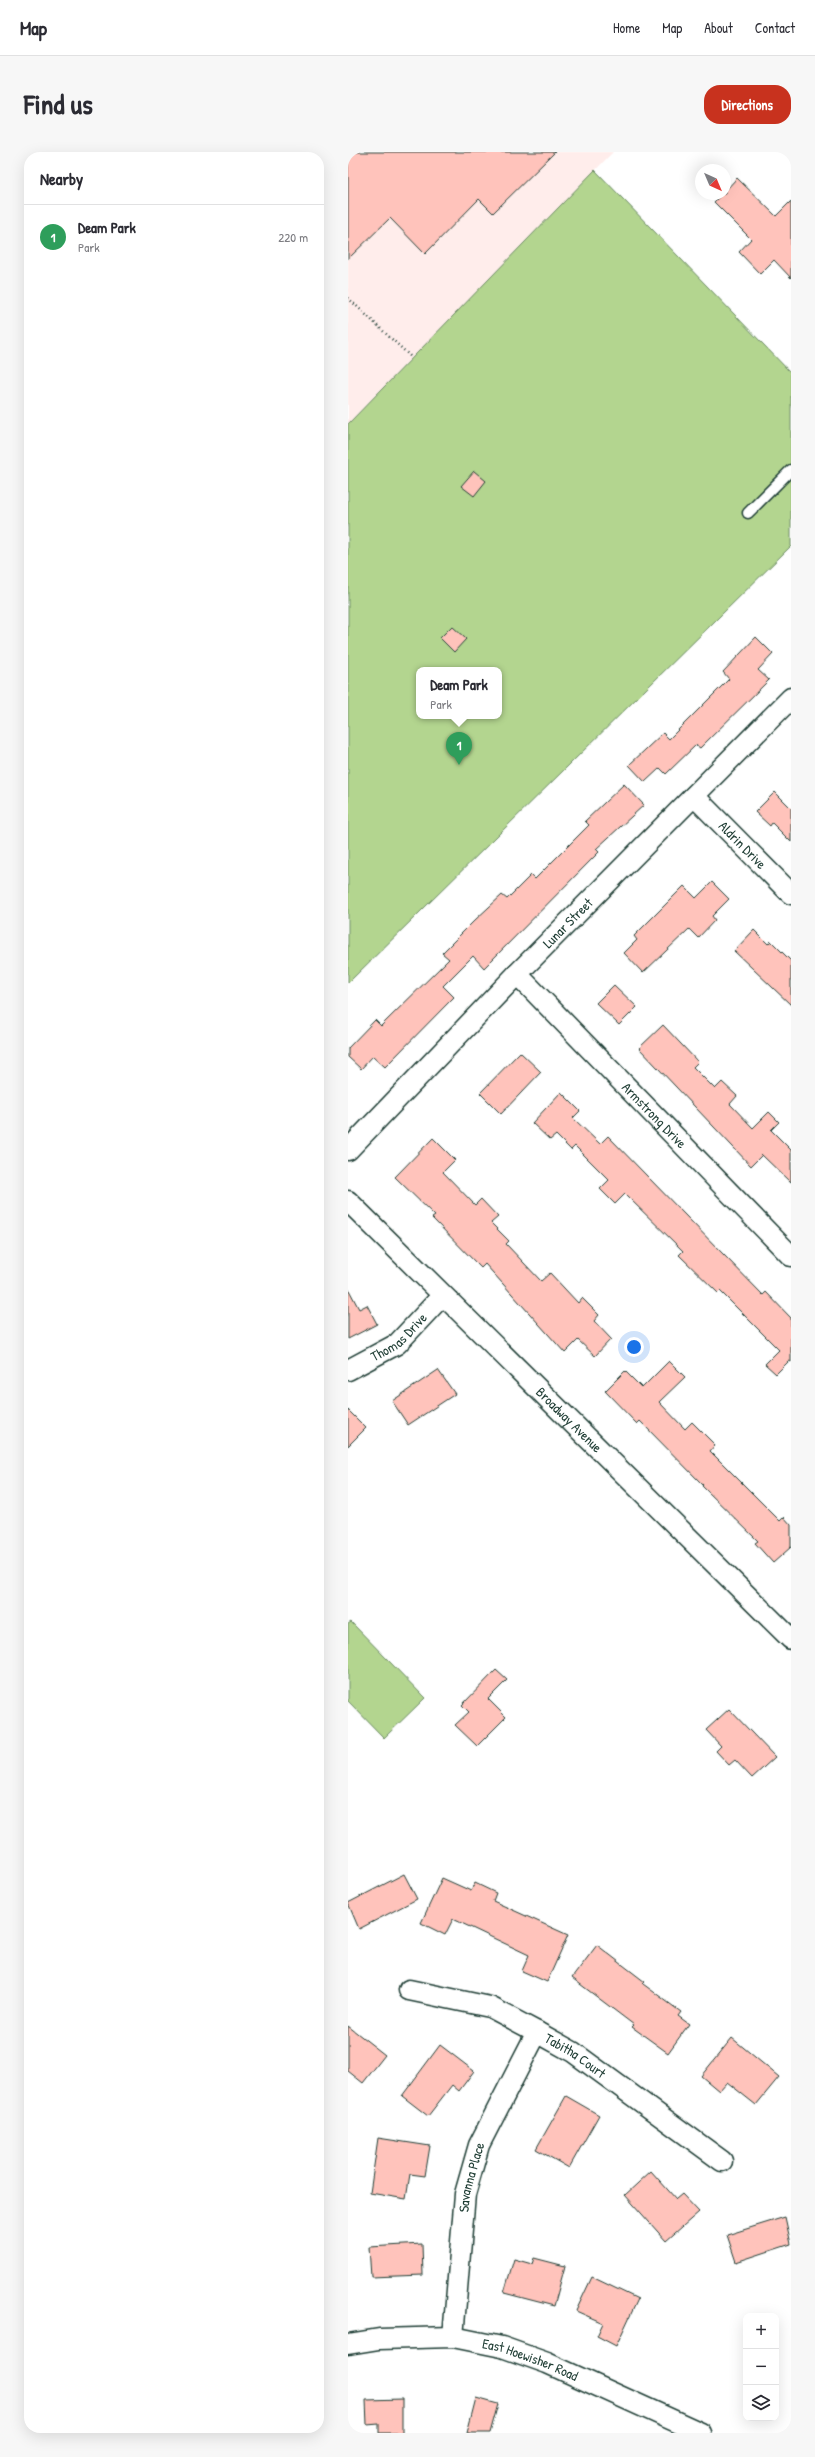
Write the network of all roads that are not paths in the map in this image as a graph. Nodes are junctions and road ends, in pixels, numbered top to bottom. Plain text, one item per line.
1 (791, 470) edge
2 (748, 513) dead end
3 (791, 698) edge
4 (694, 796) junction
5 (791, 894) edge
6 (517, 974) junction
7 (348, 1150) edge
8 (348, 1201) edge
9 (791, 1256) edge
10 (442, 1296) junction
11 (348, 1370) edge
12 (791, 1639) edge
13 (409, 1990) dead end
14 (537, 2032) junction
15 (722, 2161) dead end
16 (453, 2337) junction
17 (348, 2344) edge
18 (701, 2433) edge

1 - 2 lane
3 - 4 street, Lunar Street
4 - 5 street, Aldrin Drive
4 - 6 street, Lunar Street
6 - 7 street, Lunar Street
6 - 9 street, Armstrong Drive
8 - 10 street, Broadway Avenue
10 - 11 street, Thomas Drive
10 - 12 street, Broadway Avenue
13 - 14 street, Tabitha Court
14 - 15 street, Tabitha Court
14 - 16 street, Savanna Place
16 - 17 street, East Hoewisher Road
16 - 18 street, East Hoewisher Road

